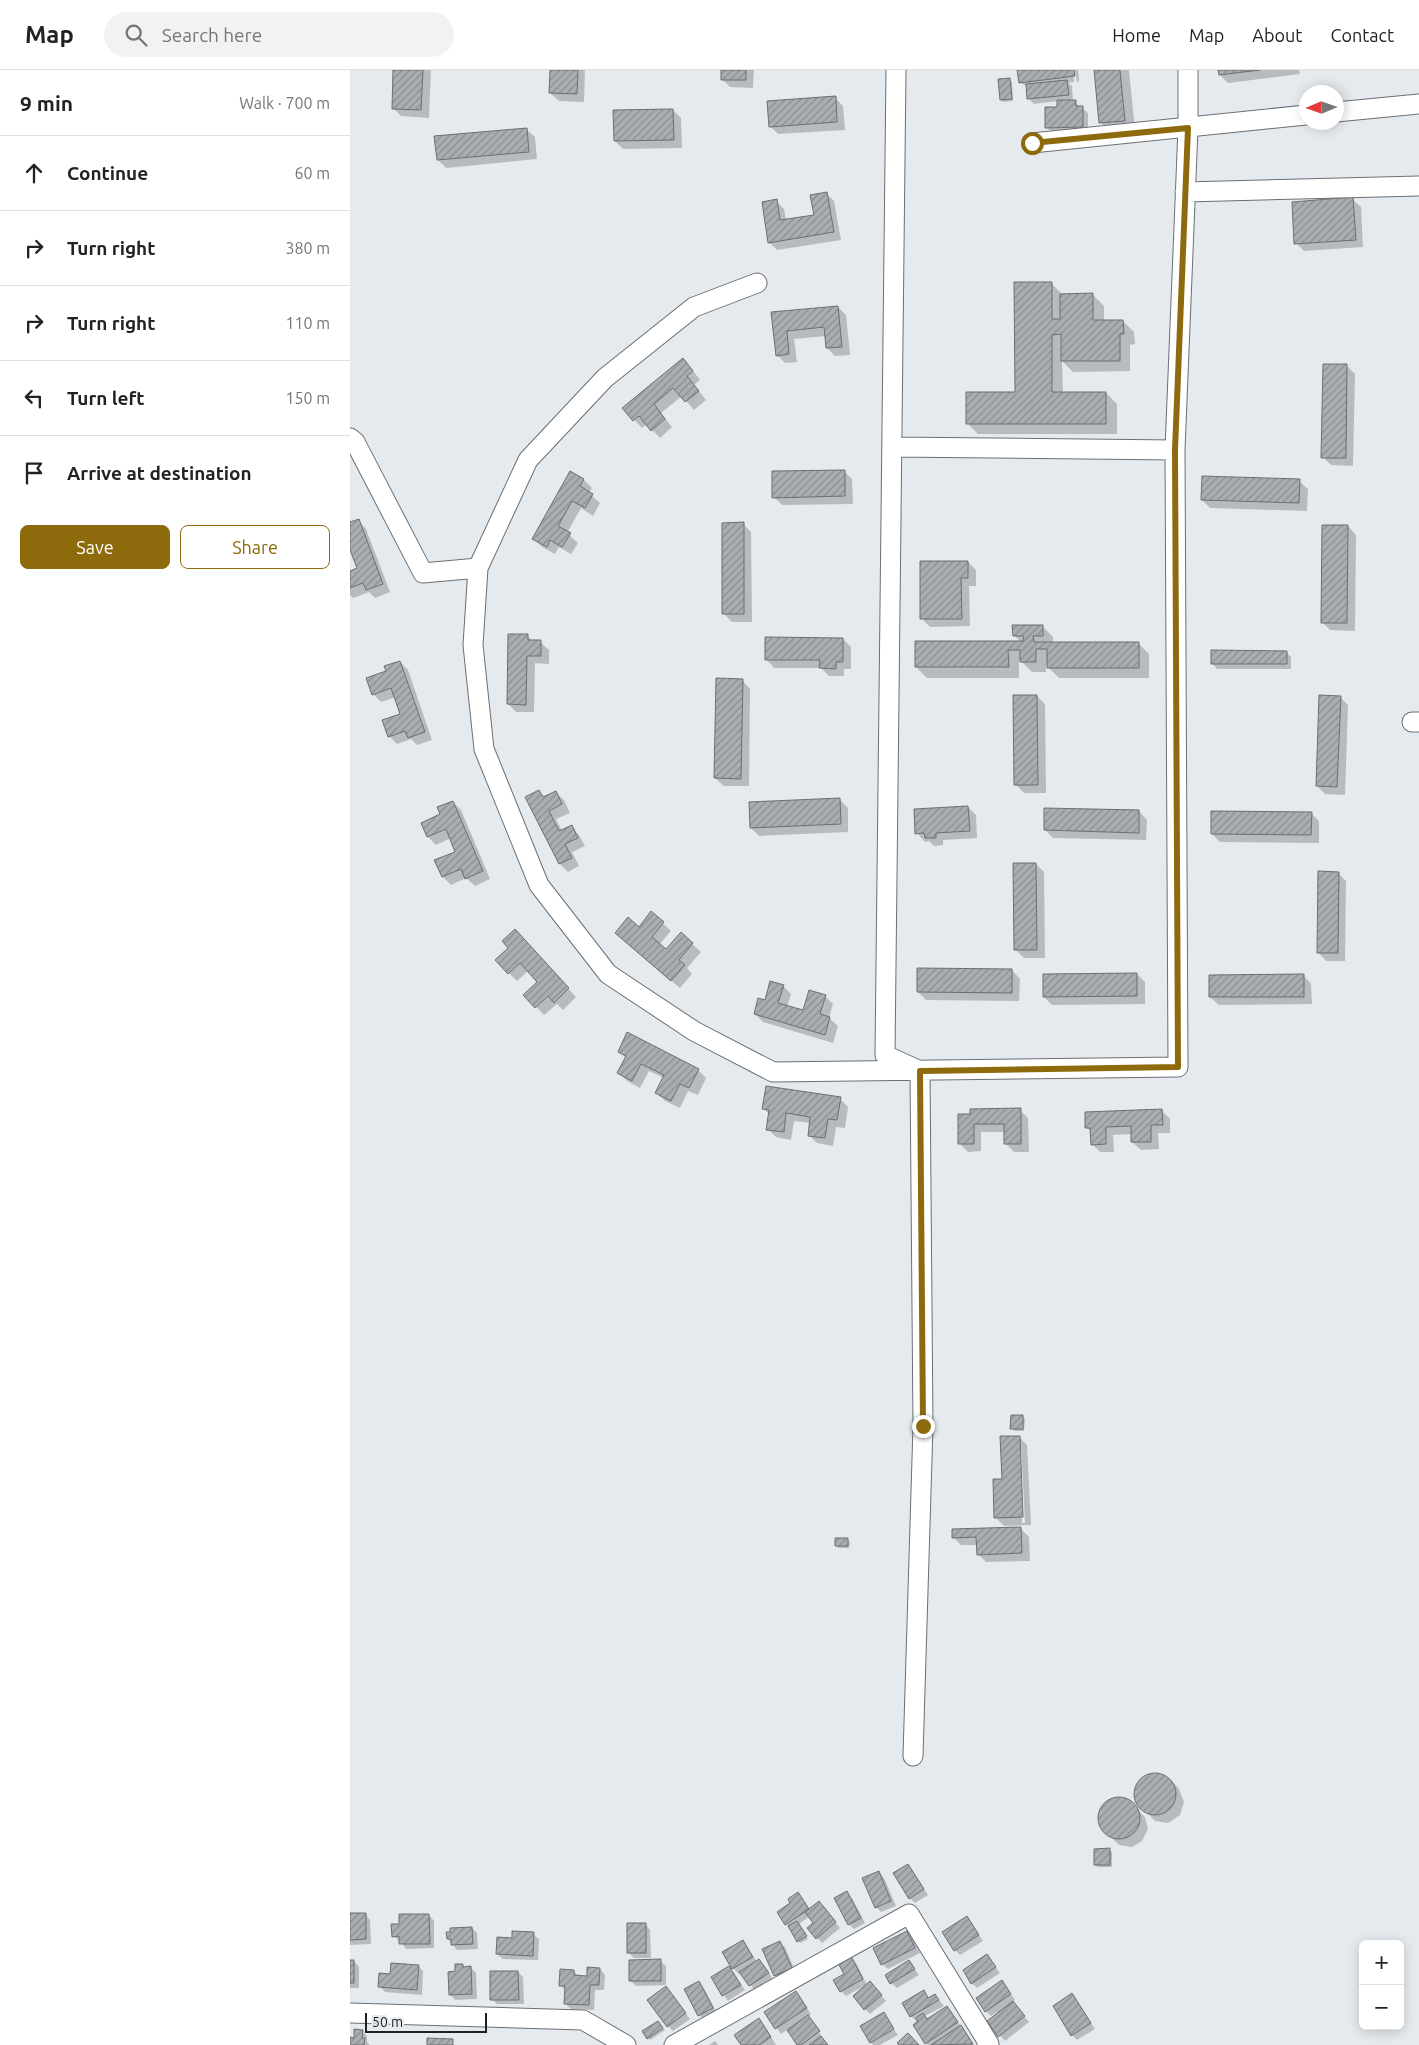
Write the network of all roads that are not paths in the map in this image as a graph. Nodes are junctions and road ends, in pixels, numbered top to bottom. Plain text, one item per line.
1 (896, 70) edge
2 (1188, 70) edge
3 (1419, 104) edge
4 (1344, 111) edge
5 (1299, 116) edge
6 (1188, 128) junction
7 (1032, 143) dead end
8 (1419, 186) edge
9 (1185, 192) junction
10 (757, 283) dead end
11 (350, 438) edge
12 (893, 447) junction
13 (1175, 450) junction
14 (478, 568) junction
15 (920, 1071) junction
16 (913, 1756) dead end
17 (350, 2013) edge
18 (626, 2045) edge
19 (674, 2045) edge
20 (987, 2045) edge

1 - 12 street
2 - 6 street
3 - 4 street
5 - 6 street
6 - 7 street
6 - 9 street
8 - 9 street
9 - 13 street
10 - 14 street
11 - 14 street
12 - 13 street
12 - 15 street
13 - 15 street
14 - 15 street
15 - 16 street
17 - 18 street
19 - 20 street

